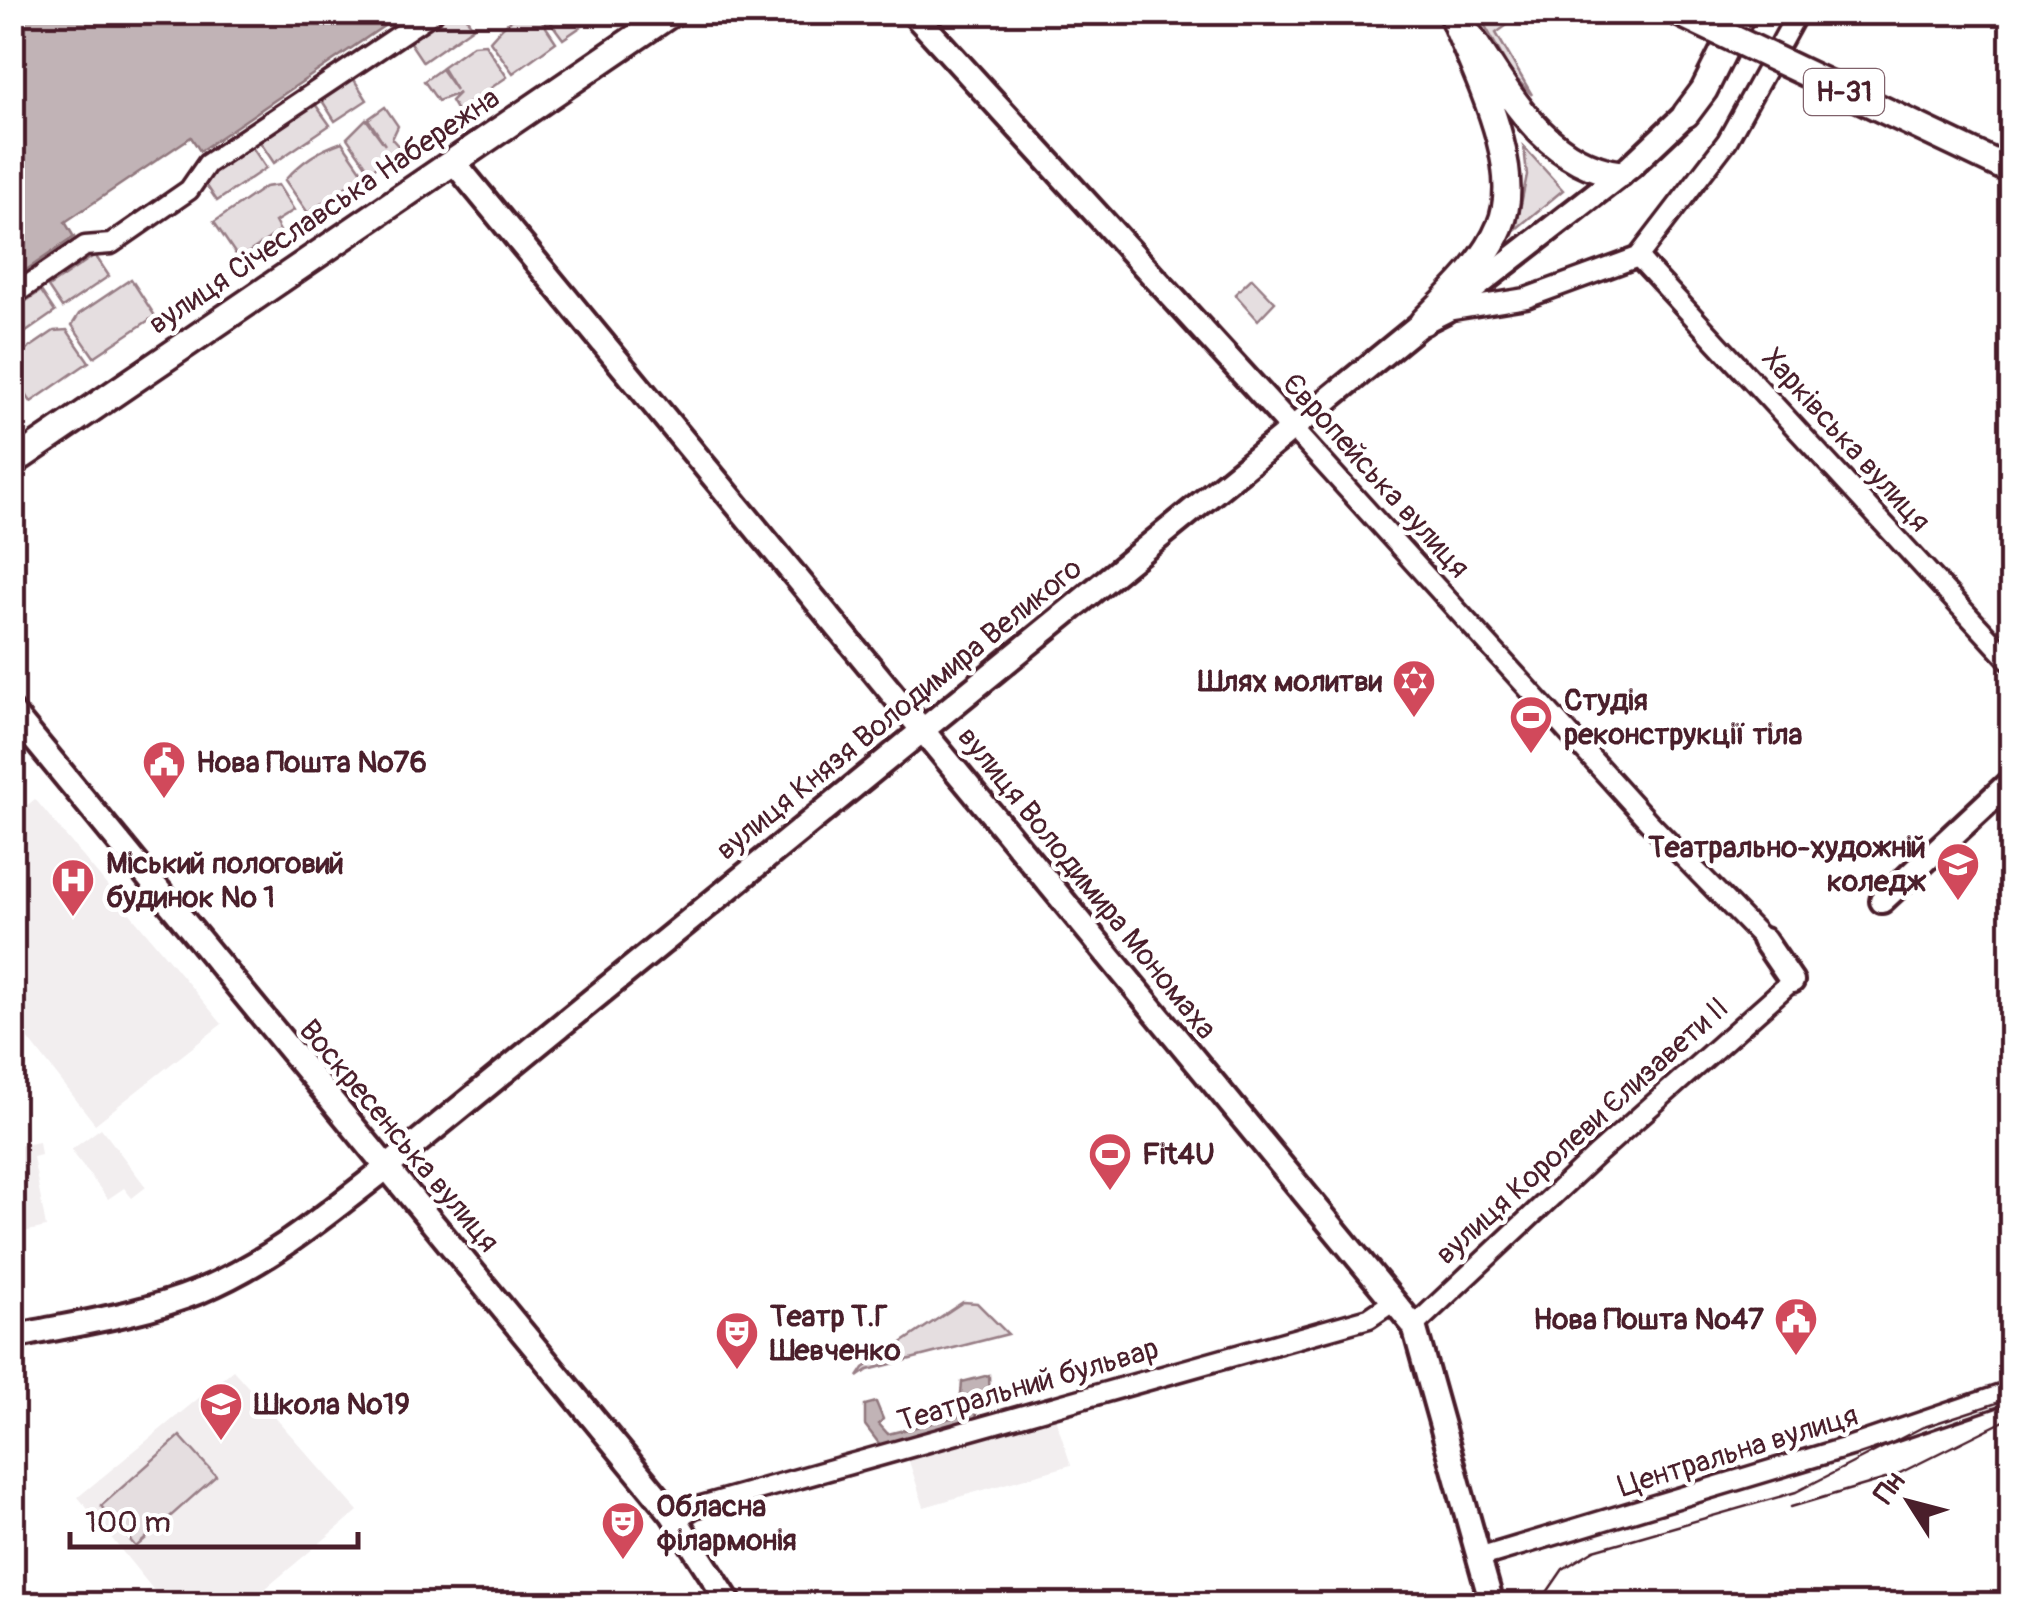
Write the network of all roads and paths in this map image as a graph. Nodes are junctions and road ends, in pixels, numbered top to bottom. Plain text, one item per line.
1 (434, 12) edge
2 (673, 12) edge
3 (912, 12) edge
4 (1453, 12) edge
5 (1677, 12) edge
6 (1743, 12) edge
7 (1798, 12) edge
8 (1686, 114) joint
9 (453, 162) junction
10 (2012, 170) edge
11 (1620, 174) junction
12 (1638, 257) junction
13 (12, 296) edge
14 (1434, 317) junction
15 (1293, 429) junction
16 (12, 463) edge
17 (2012, 663) edge
18 (12, 712) edge
19 (923, 731) junction
20 (2012, 780) edge
21 (1882, 901) dead end
22 (1764, 940) joint
23 (1792, 980) joint
24 (386, 1168) junction
25 (1394, 1301) junction
26 (1414, 1326) junction
27 (12, 1337) edge
28 (2012, 1390) edge
29 (676, 1519) junction
30 (1478, 1558) junction
31 (730, 1604) edge
32 (1492, 1604) edge

1 - 13 street
2 - 9 main road, вулиця Січеславська Набережна
3 - 15 main road, Європейська вулиця
4 - 11 main road
4 - 14 main road
5 - 10 main road, Н-31, bridge
6 - 8 main road, вулиця Князя Володимира Великого
7 - 12 street
8 - 11 main road, вулиця Князя Володимира Великого
9 - 16 main road, вулиця Січеславська Набережна
9 - 19 main road, вулиця Володимира Мономаха
11 - 14 main road, вулиця Князя Володимира Великого
12 - 14 street
12 - 17 street, Харківська вулиця
14 - 15 main road, вулиця Князя Володимира Великого
15 - 19 main road, вулиця Князя Володимира Великого
15 - 22 street, Європейська вулиця
18 - 24 main road, Воскресенська вулиця
19 - 24 main road, вулиця Князя Володимира Великого
19 - 25 main road, вулиця Володимира Мономаха
20 - 21 main road
22 - 23 main road, Європейська вулиця
23 - 26 street, вулиця Королеви Єлизавети ІІ
24 - 27 main road, вулиця Князя Володимира Великого
24 - 29 main road, Воскресенська вулиця
25 - 26 main road, вулиця Володимира Мономаха
25 - 29 street, Театральний бульвар
26 - 30 main road, вулиця Володимира Мономаха
28 - 30 street, Центральна вулиця
29 - 31 main road, Воскресенська вулиця
30 - 32 main road, вулиця Володимира Мономаха

